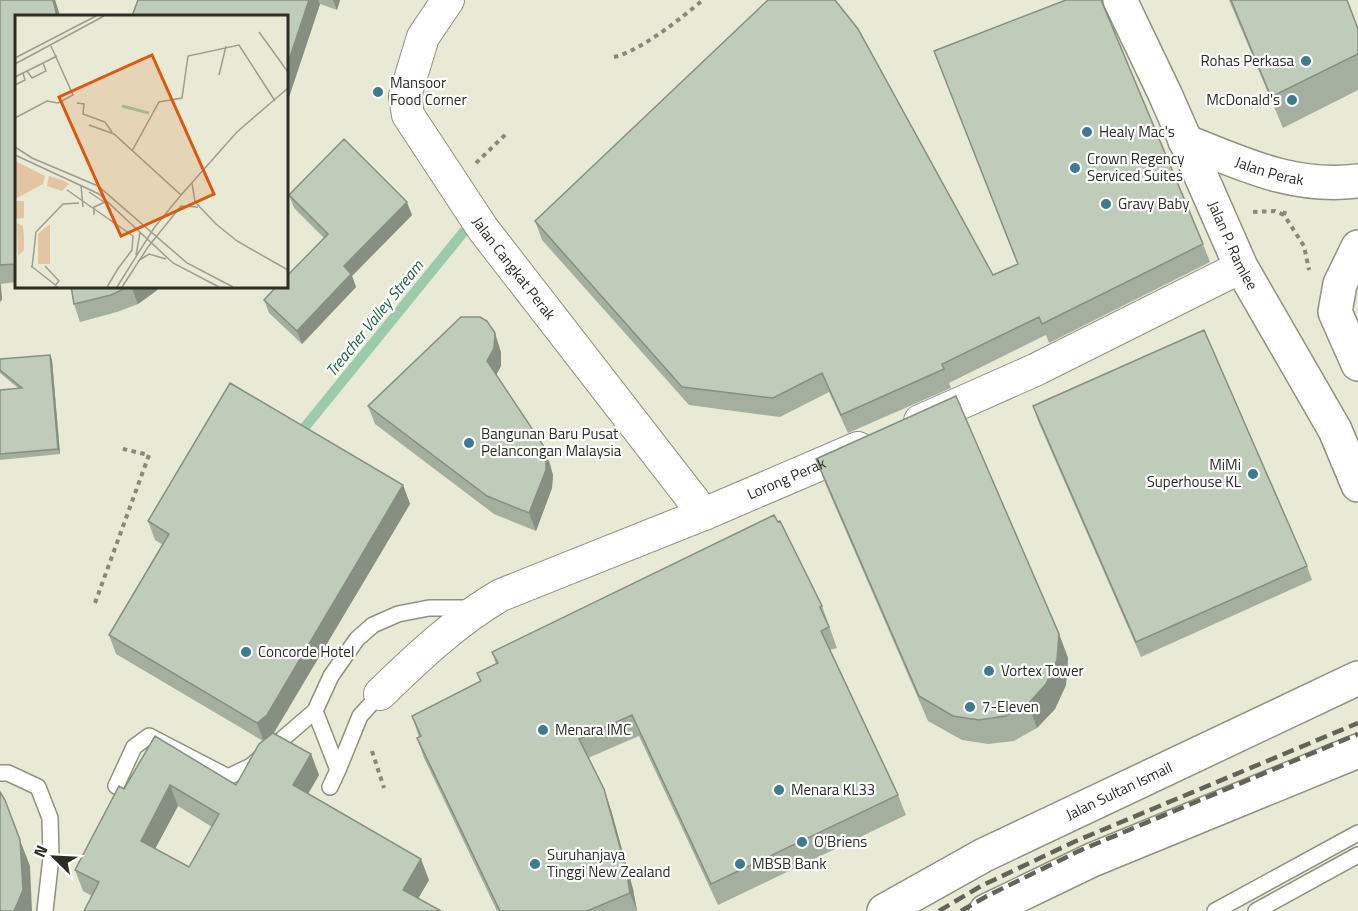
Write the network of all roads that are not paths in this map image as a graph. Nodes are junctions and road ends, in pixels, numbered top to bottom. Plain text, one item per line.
1 (448, 0) edge
2 (1120, 0) edge
3 (1185, 141) junction
4 (1358, 181) edge
5 (1358, 247) edge
6 (1241, 267) junction
7 (1358, 364) edge
8 (1358, 485) edge
9 (704, 514) junction
10 (478, 608) junction
11 (1358, 678) edge
12 (380, 694) joint
13 (315, 711) junction
14 (1358, 751) edge
15 (338, 770) junction
16 (0, 773) edge
17 (116, 786) edge
18 (330, 787) dead end
19 (1358, 833) edge
20 (1358, 855) edge
21 (1021, 902) edge
22 (45, 911) edge
23 (884, 911) edge
24 (986, 911) edge
25 (1215, 911) edge
26 (1256, 911) edge

1 - 9 street, Jalan Cangkat Perak
2 - 3 main road, Jalan P. Ramlee
3 - 4 main road, Jalan Perak
3 - 6 main road, Jalan P. Ramlee
5 - 7 main road
6 - 8 main road, Jalan P. Ramlee
6 - 9 street, Lorong Perak
9 - 10 street, Lorong Perak
10 - 12 street, Lorong Perak
10 - 13 lane
11 - 23 main road, Jalan Sultan Ismail
12 - 15 lane
13 - 15 lane
13 - 17 lane
14 - 21 main road
15 - 18 lane
16 - 22 lane
19 - 25 lane
20 - 26 lane
21 - 24 main road

